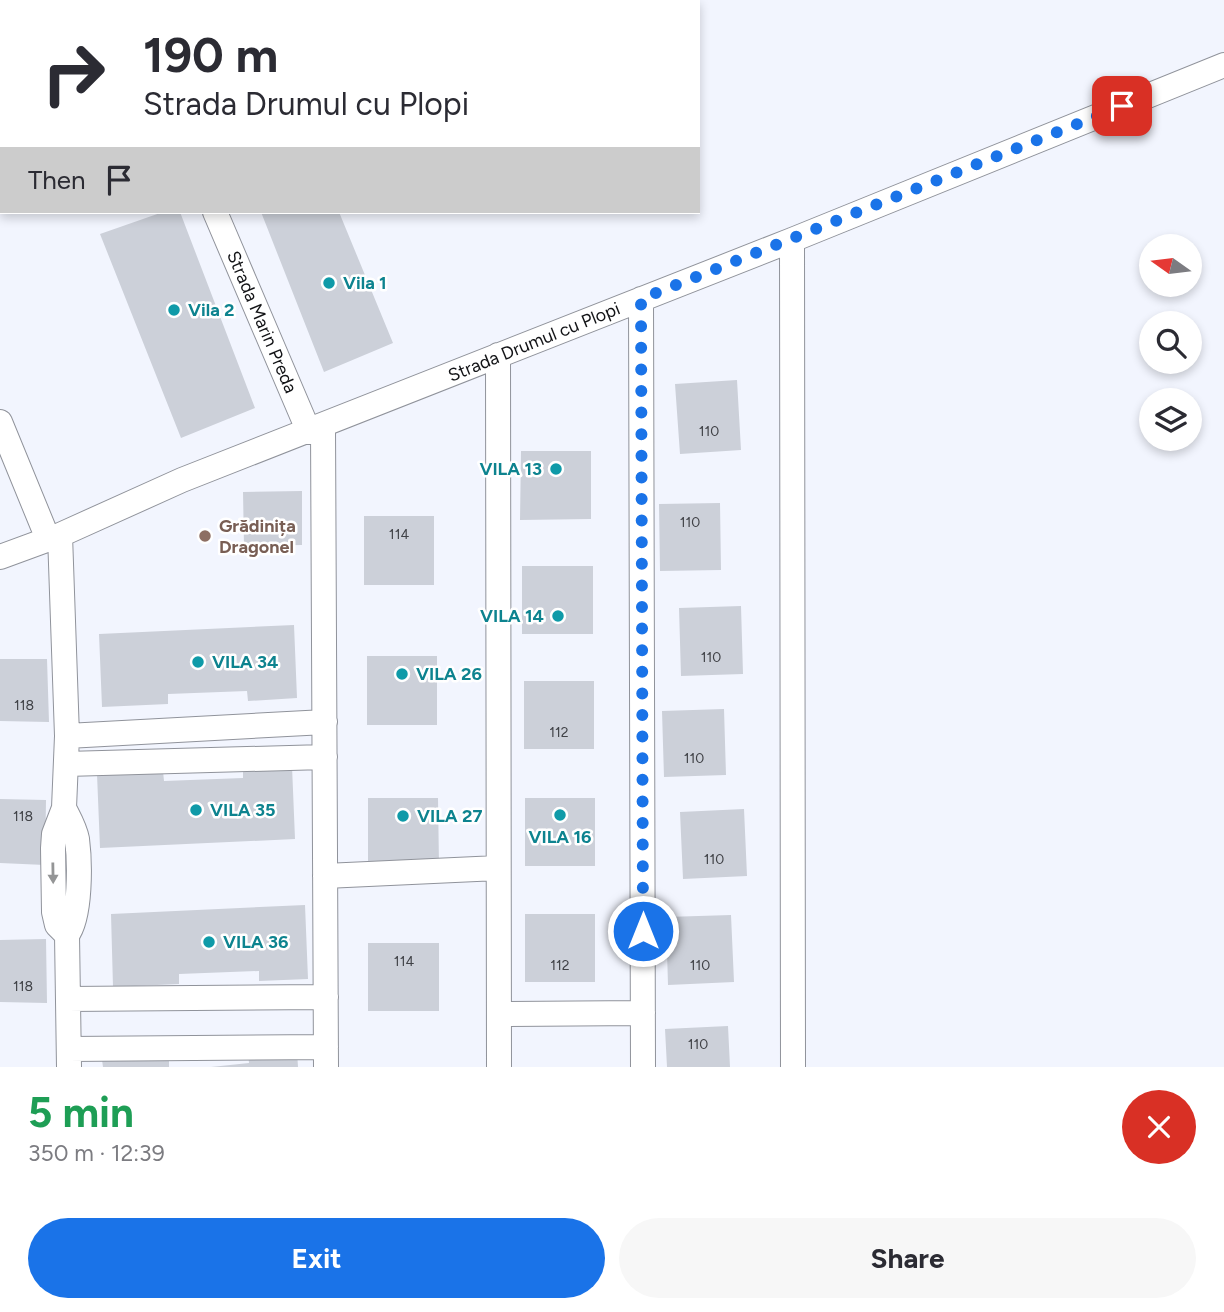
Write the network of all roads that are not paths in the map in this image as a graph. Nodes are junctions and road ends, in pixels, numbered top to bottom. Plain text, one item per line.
1 (1224, 65) edge
2 (216, 214) edge
3 (792, 240) junction
4 (641, 299) junction
5 (498, 355) junction
6 (0, 422) edge
7 (316, 429) junction
8 (54, 537) junction
9 (0, 557) edge
10 (325, 722) junction
11 (67, 736) junction
12 (325, 757) junction
13 (66, 764) junction
14 (498, 868) junction
15 (325, 876) junction
16 (326, 997) junction
17 (68, 999) junction
18 (643, 1013) junction
19 (499, 1014) junction
20 (326, 1057) edge
21 (69, 1058) edge
22 (499, 1067) edge
23 (643, 1067) edge
24 (793, 1067) edge

1 - 3 street, Strada Drumul cu Plopi
2 - 7 street, Strada Marin Preda
3 - 4 street, Strada Drumul cu Plopi
3 - 24 street
4 - 5 street, Strada Drumul cu Plopi
4 - 18 street
5 - 7 street, Strada Drumul cu Plopi
5 - 14 street
6 - 8 street
7 - 8 street, Strada Drumul cu Plopi
7 - 10 street
8 - 9 street, Strada Drumul cu Plopi
8 - 11 street
10 - 11 street
10 - 12 street
11 - 13 street
12 - 13 street
12 - 15 street
13 - 17 street
14 - 15 street
14 - 19 street
15 - 16 street
16 - 17 street
16 - 20 street
17 - 21 street
18 - 19 street
18 - 23 street
19 - 22 street
20 - 21 street

